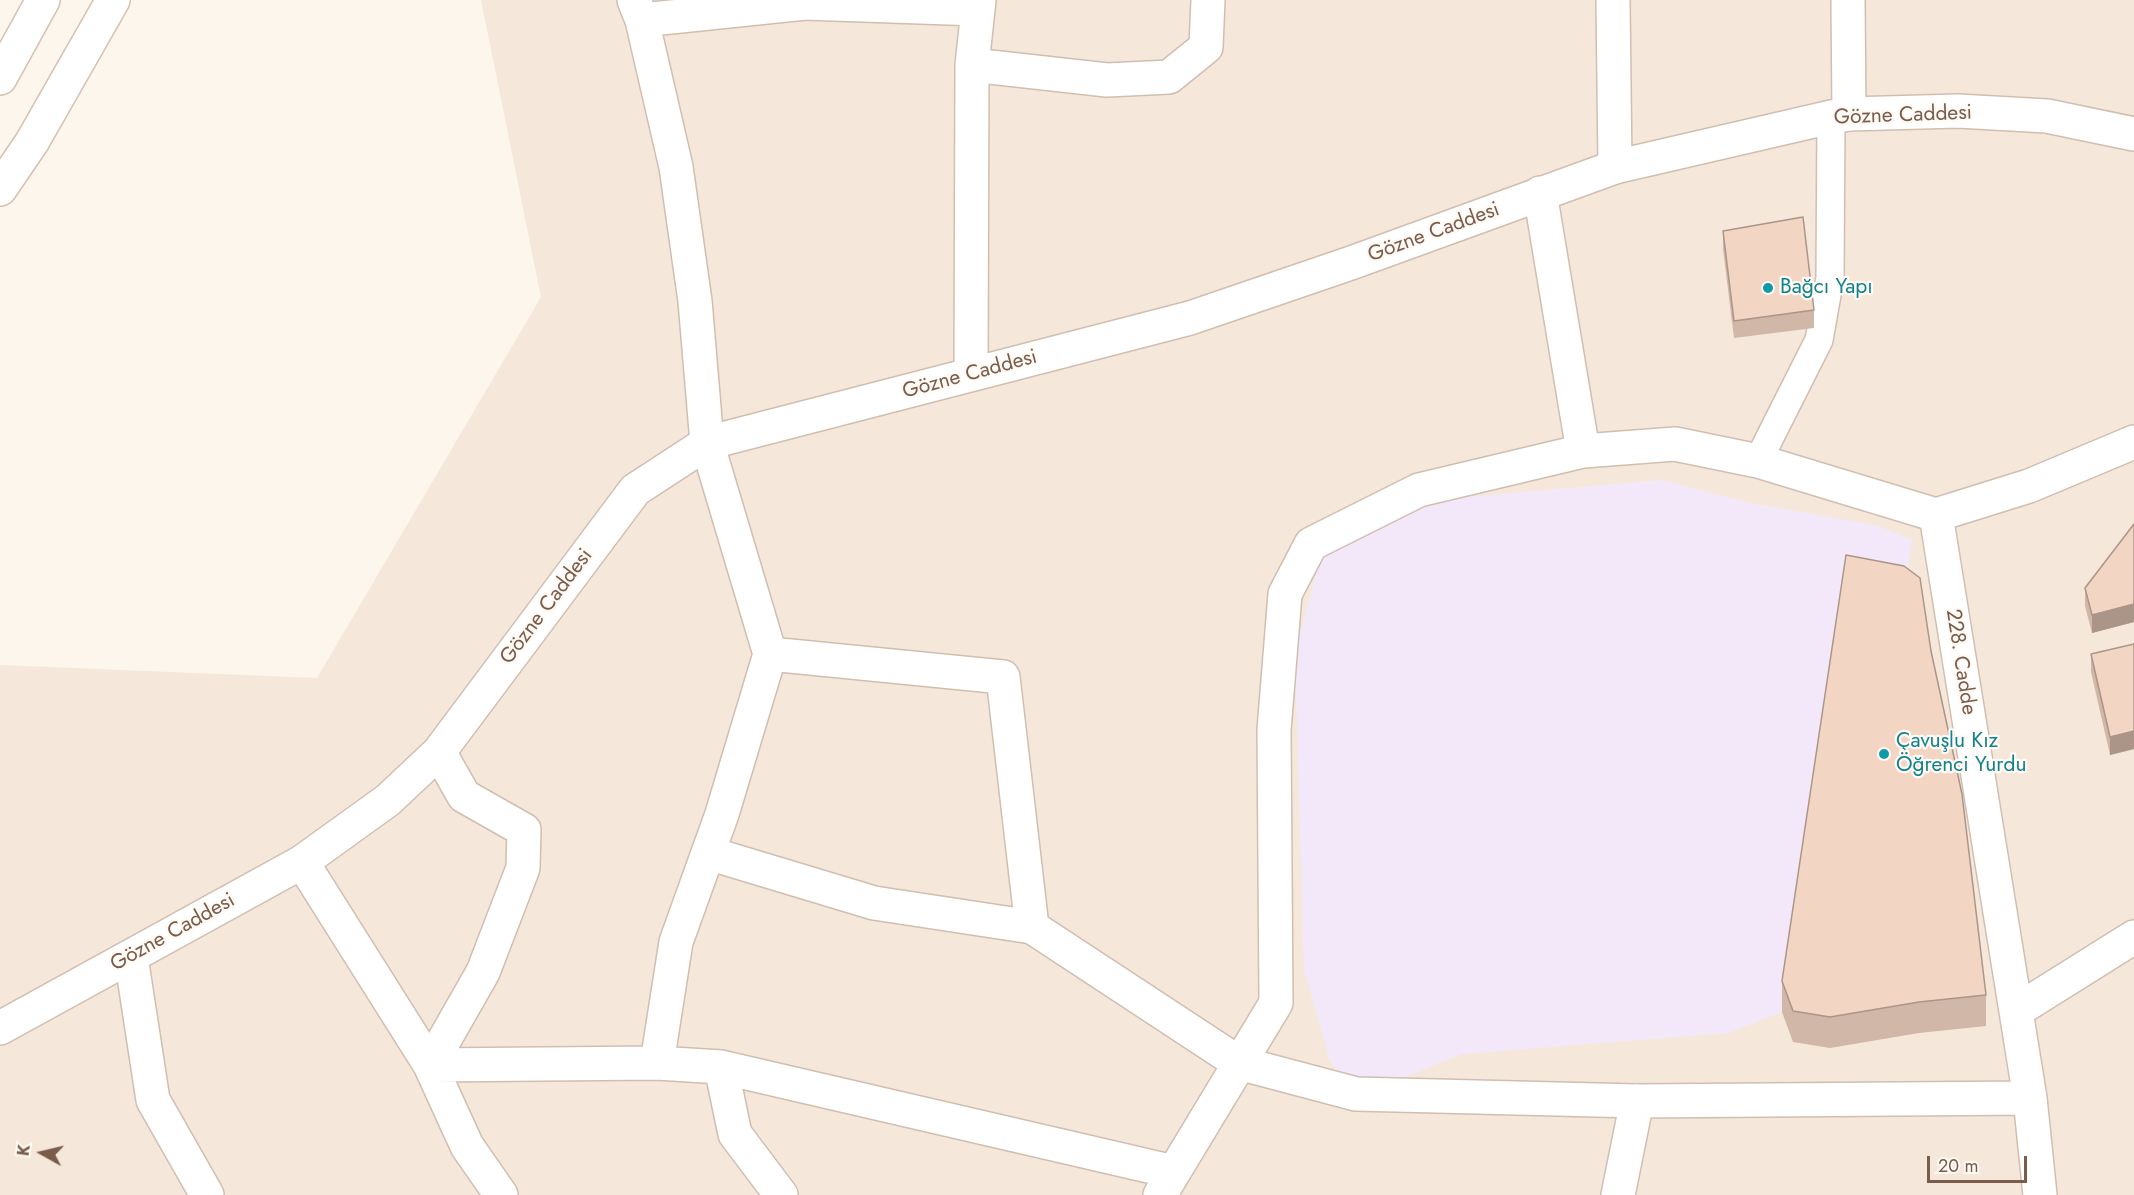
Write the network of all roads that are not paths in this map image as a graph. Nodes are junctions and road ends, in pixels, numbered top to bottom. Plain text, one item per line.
1 (43, 0) edge
2 (113, 0) edge
3 (1208, 0) edge
4 (1613, 0) edge
5 (1848, 0) edge
6 (806, 2) edge
7 (978, 5) edge
8 (638, 10) edge
9 (972, 65) junction
10 (0, 78) edge
11 (1840, 115) junction
12 (2134, 134) edge
13 (1615, 166) junction
14 (0, 189) edge
15 (1540, 193) junction
16 (971, 374) junction
17 (2134, 442) edge
18 (707, 443) junction
19 (1583, 451) junction
20 (1758, 461) junction
21 (1936, 515) junction
22 (770, 654) junction
23 (439, 752) junction
24 (708, 853) junction
25 (302, 862) junction
26 (1032, 927) junction
27 (2134, 937) edge
28 (131, 957) junction
29 (2016, 1011) junction
30 (0, 1028) edge
31 (657, 1063) junction
32 (1239, 1063) junction
33 (430, 1065) junction
34 (721, 1067) junction
35 (2030, 1098) junction
36 (1637, 1101) junction
37 (1167, 1184) edge
38 (207, 1195) edge
39 (501, 1195) edge
40 (781, 1195) edge
41 (1618, 1195) edge
42 (2040, 1195) edge

1 - 10 street
2 - 14 street
3 - 9 street
4 - 13 street
5 - 11 street
6 - 7 street
6 - 8 street
7 - 9 street
8 - 18 street
9 - 16 street
11 - 12 street, Gözne Caddesi
11 - 13 street, Gözne Caddesi
11 - 20 street
13 - 15 street, Gözne Caddesi
15 - 16 street, Gözne Caddesi
15 - 19 street
16 - 18 street, Gözne Caddesi
17 - 21 street
18 - 22 street
18 - 23 street, Gözne Caddesi
19 - 20 street
19 - 32 street
20 - 21 street
21 - 29 street, 228. Cadde
22 - 24 street
22 - 26 street
23 - 25 street, Gözne Caddesi
23 - 33 street
24 - 26 street
24 - 31 street
25 - 28 street, Gözne Caddesi
25 - 33 street
26 - 32 street
27 - 29 street
28 - 30 street, Gözne Caddesi
28 - 38 street
29 - 35 street, 228. Cadde
31 - 33 street
31 - 34 street
32 - 36 street
32 - 37 street
33 - 39 street
34 - 37 street
34 - 40 street
35 - 36 street
35 - 42 street, 228. Cadde
36 - 41 street

